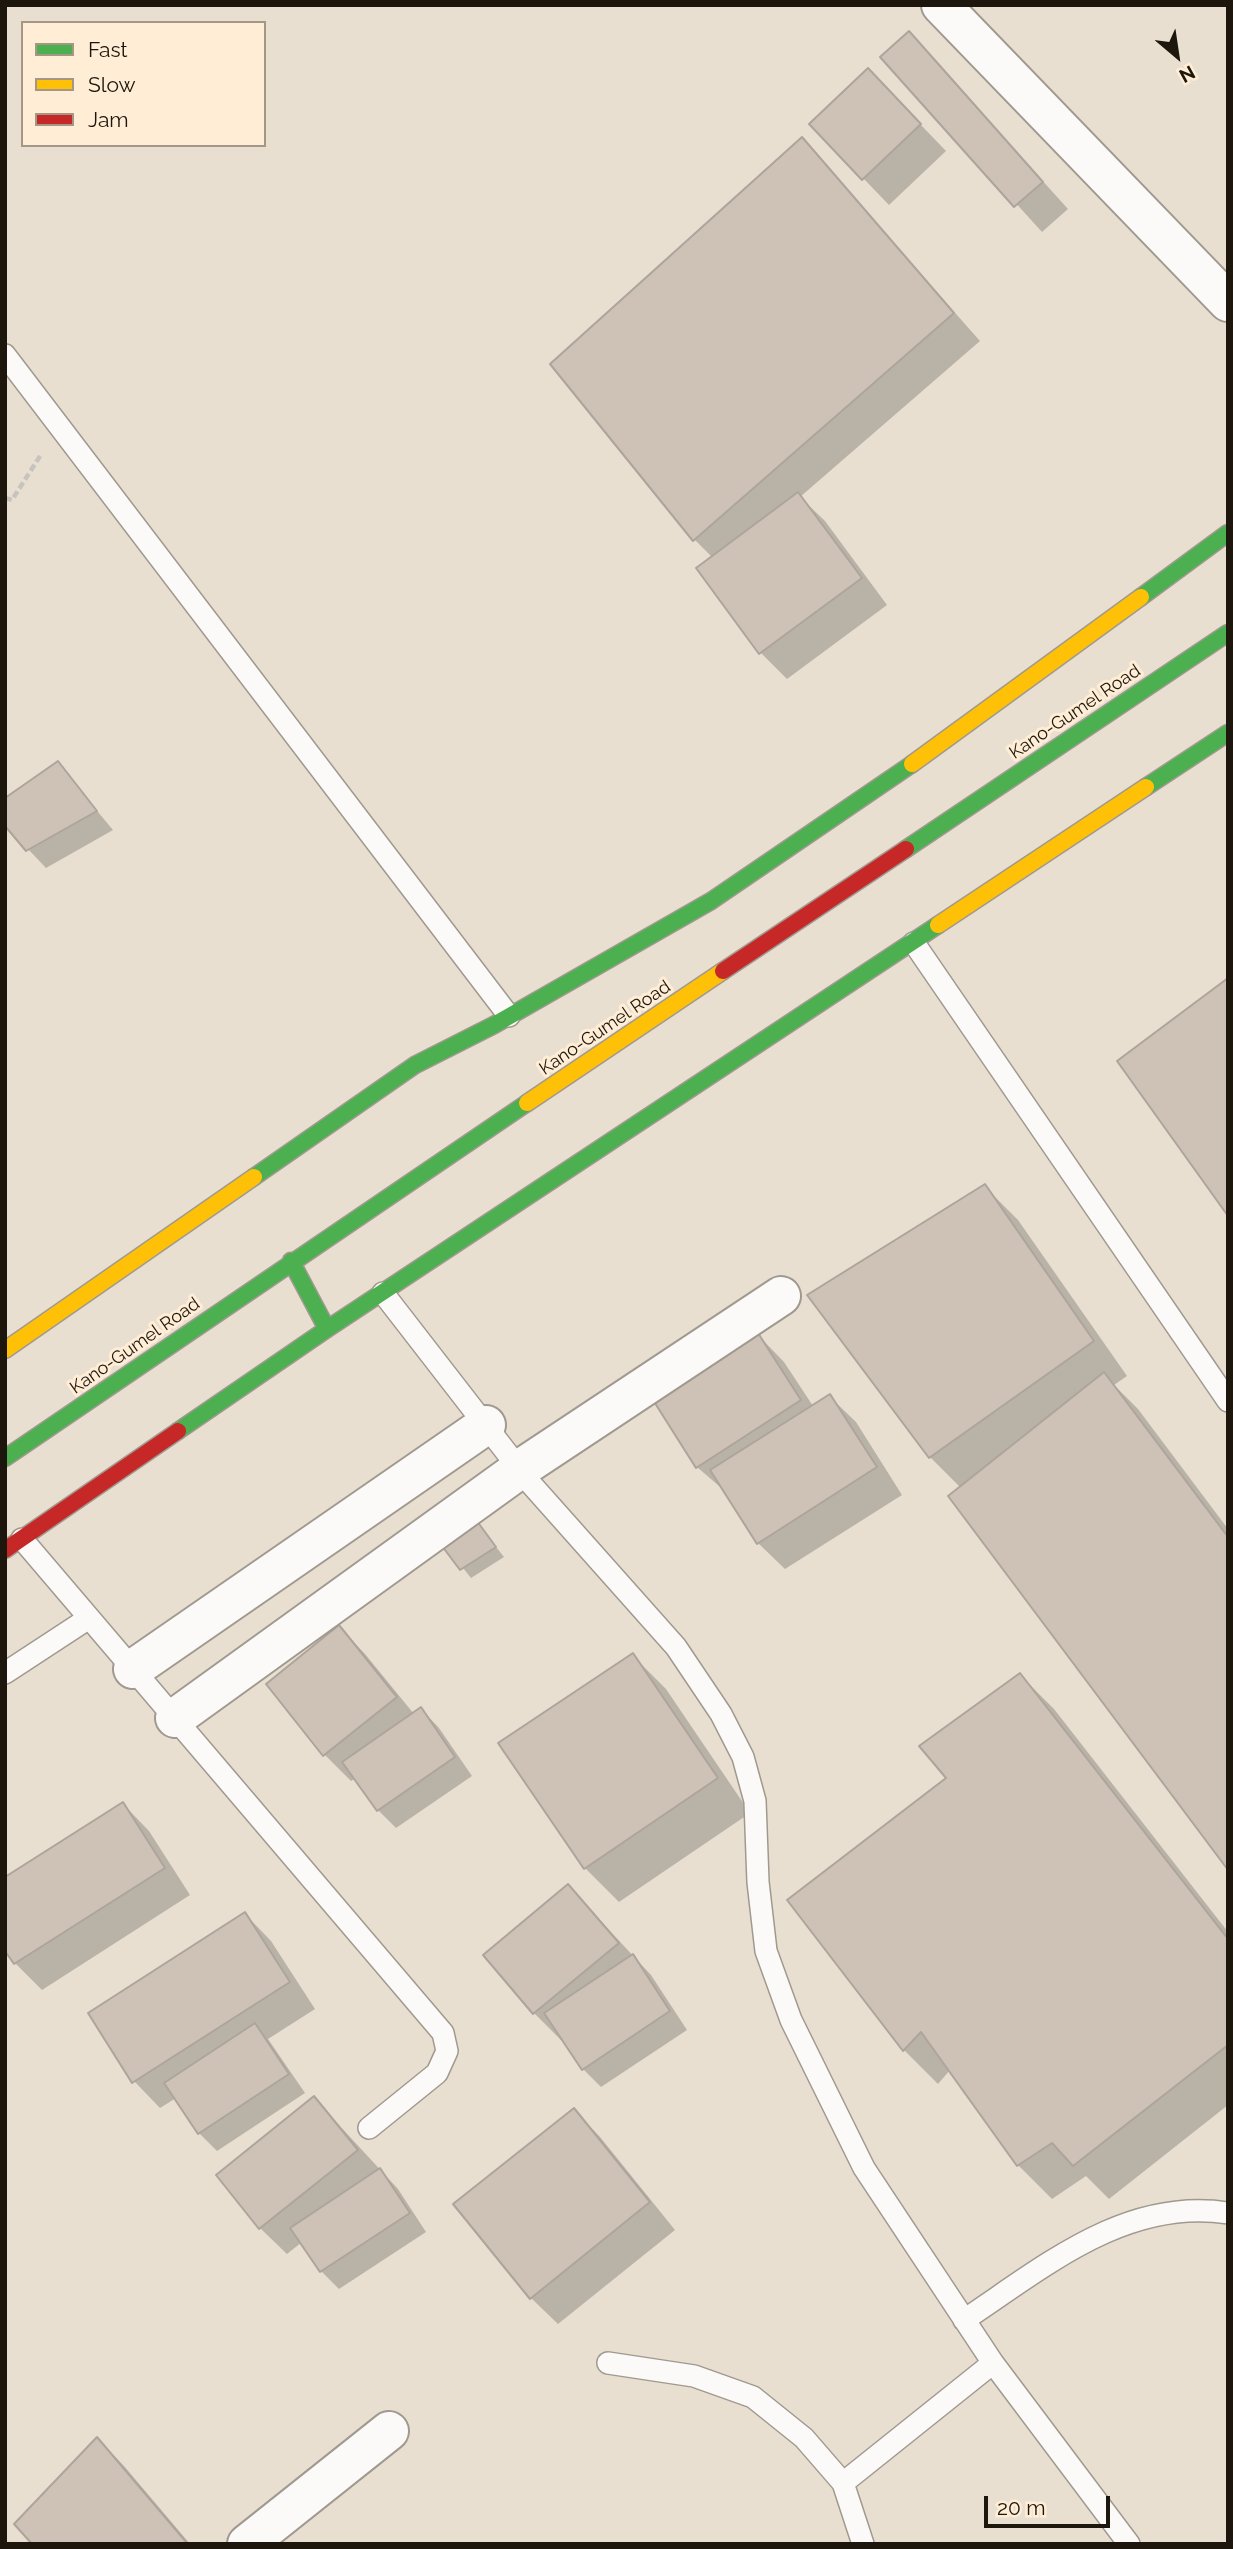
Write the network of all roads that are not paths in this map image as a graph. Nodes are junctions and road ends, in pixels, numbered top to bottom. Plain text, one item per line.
1 (941, 5) edge
2 (1228, 302) edge
3 (5, 355) edge
4 (1228, 534) edge
5 (1228, 633) edge
6 (1228, 733) edge
7 (914, 943) junction
8 (509, 1016) junction
9 (291, 1261) junction
10 (383, 1293) junction
11 (781, 1296) dead end
12 (327, 1329) junction
13 (5, 1350) edge
14 (1228, 1401) edge
15 (486, 1425) junction
16 (9, 1449) edge
17 (520, 1469) junction
18 (13, 1544) edge
19 (89, 1618) junction
20 (133, 1669) junction
21 (5, 1673) edge
22 (175, 1718) junction
23 (369, 2128) dead end
24 (1228, 2213) edge
25 (964, 2320) junction
26 (608, 2363) dead end
27 (993, 2363) junction
28 (389, 2431) dead end
29 (843, 2483) junction
30 (247, 2544) edge
31 (863, 2544) edge
32 (1129, 2544) edge

1 - 2 street
3 - 8 lane
4 - 8 main road
5 - 9 main road, Kano-Gumel Road
6 - 7 main road
7 - 10 main road
7 - 14 lane
8 - 13 main road
9 - 12 main road
9 - 16 main road, Kano-Gumel Road
10 - 12 main road
10 - 15 lane
11 - 17 street
12 - 18 main road
15 - 17 lane
15 - 20 street
17 - 22 street
17 - 25 lane
18 - 19 lane
19 - 20 lane
19 - 21 lane
20 - 22 lane
22 - 23 lane
24 - 25 lane
25 - 27 lane
26 - 29 lane
27 - 29 lane
27 - 32 lane
28 - 30 street
29 - 31 lane

